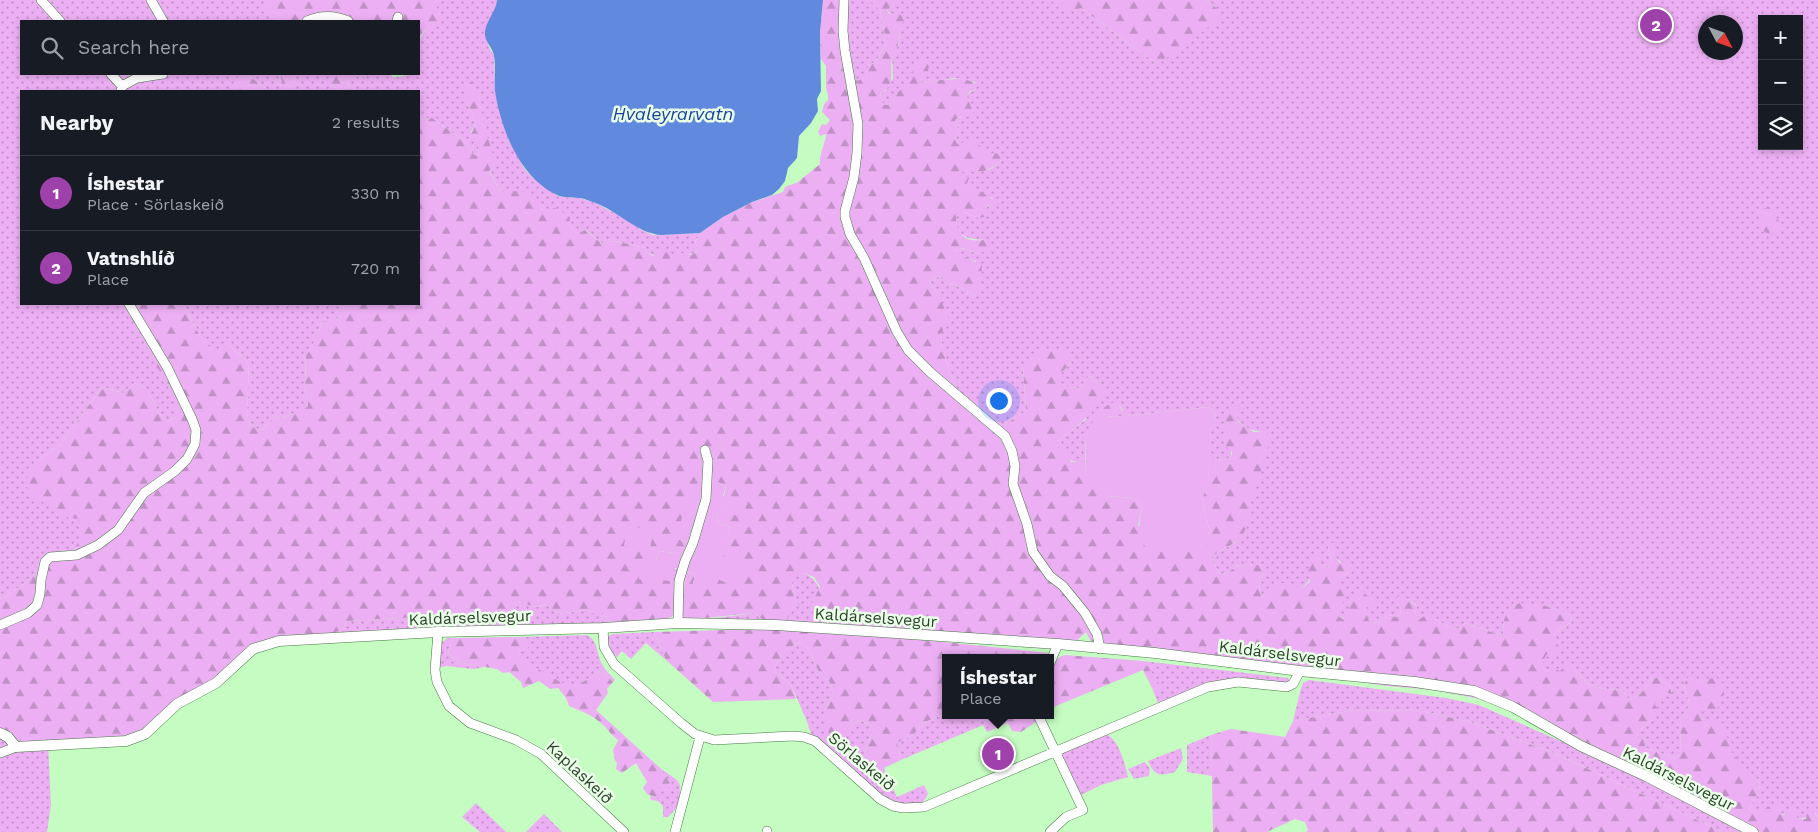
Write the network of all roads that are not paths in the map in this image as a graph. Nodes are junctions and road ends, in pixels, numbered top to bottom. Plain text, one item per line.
1 (41, 0) edge
2 (151, 0) edge
3 (844, 0) edge
4 (59, 20) edge
5 (161, 20) edge
6 (310, 20) edge
7 (345, 20) edge
8 (111, 75) edge
9 (156, 75) edge
10 (122, 88) edge
11 (130, 305) edge
12 (705, 450) dead end
13 (678, 623) junction
14 (0, 625) edge
15 (603, 628) junction
16 (438, 632) junction
17 (1058, 644) junction
18 (1100, 649) junction
19 (1054, 654) edge
20 (1300, 671) junction
21 (1040, 719) edge
22 (0, 733) edge
23 (700, 736) junction
24 (16, 747) junction
25 (1055, 751) junction
26 (0, 753) edge
27 (624, 832) edge
28 (675, 832) edge
29 (1050, 832) edge
30 (1753, 832) edge

1 - 4 street
2 - 5 street
3 - 18 street
6 - 7 street
8 - 10 street
9 - 10 street
11 - 14 street
12 - 13 street
13 - 15 street, Kaldárselsvegur
13 - 17 street, Kaldárselsvegur
15 - 16 street, Kaldárselsvegur
15 - 23 street, Sörlaskeið
16 - 24 street, Kaldárselsvegur
16 - 27 street, Kaplaskeið
17 - 18 street, Kaldárselsvegur
17 - 19 street
18 - 20 street, Kaldárselsvegur
20 - 25 street, Sörlaskeið
20 - 30 street, Kaldárselsvegur
21 - 25 street
22 - 24 street
23 - 25 street, Sörlaskeið
23 - 28 street
24 - 26 street
25 - 29 street

